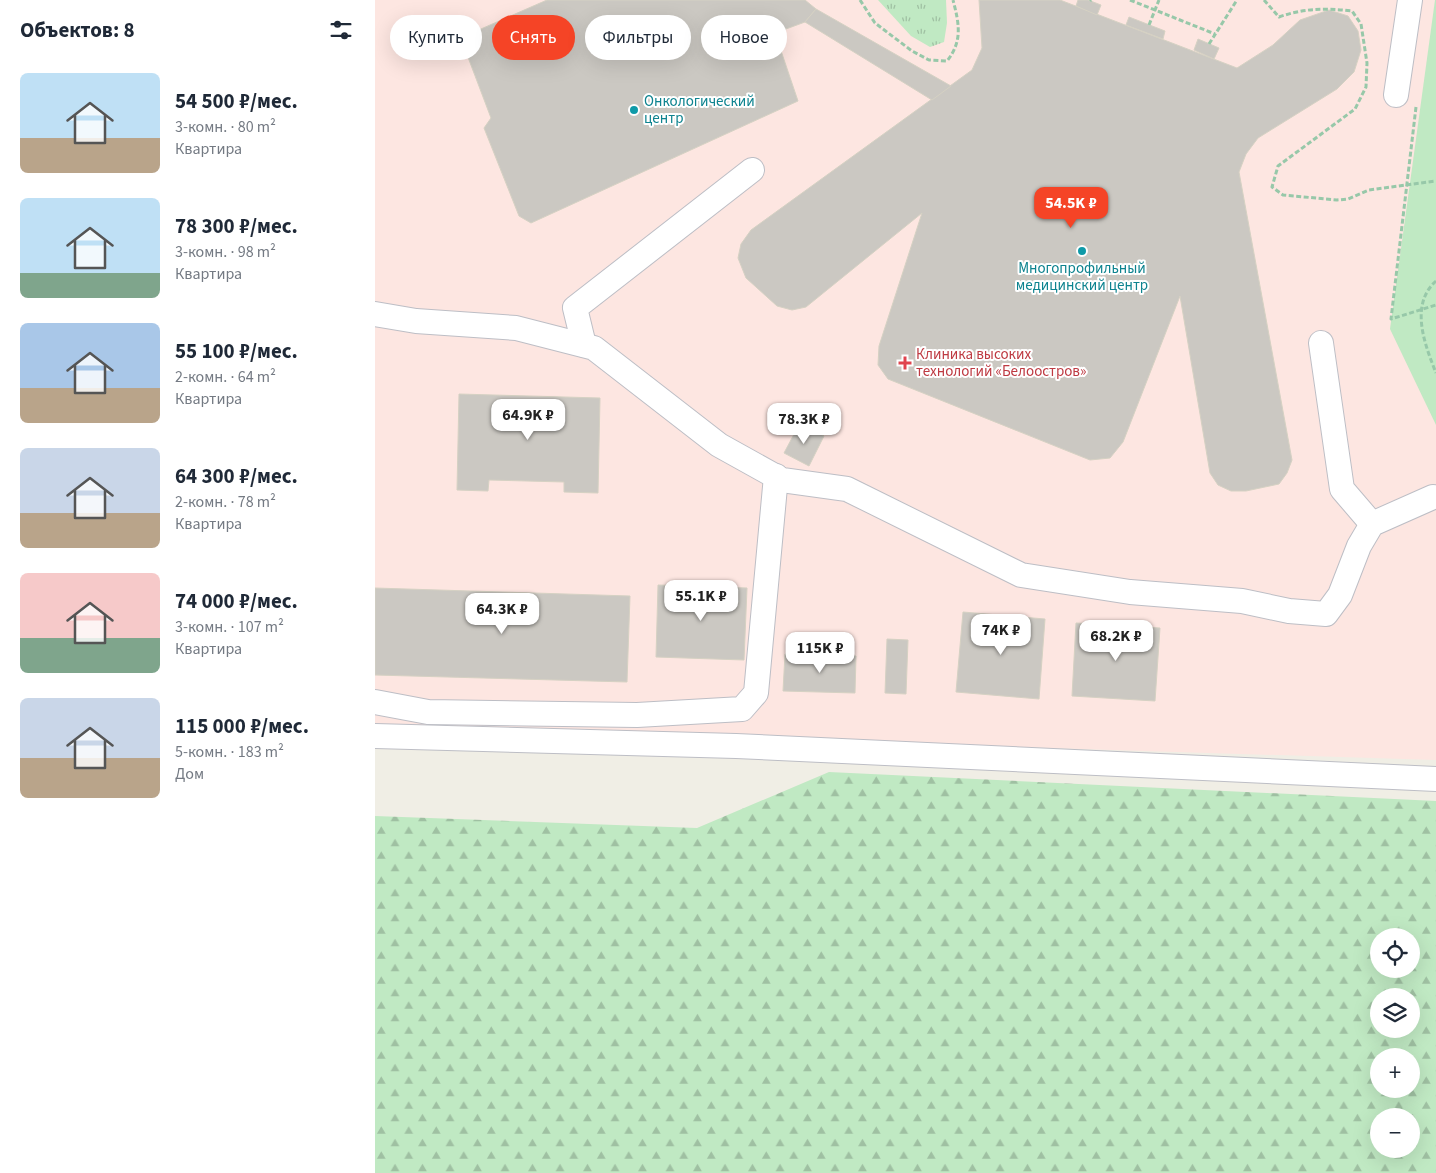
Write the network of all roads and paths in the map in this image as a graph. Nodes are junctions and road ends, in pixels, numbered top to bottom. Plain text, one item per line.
1 (860, 0) edge
2 (953, 0) edge
3 (1130, 0) edge
4 (1159, 0) edge
5 (1237, 0) edge
6 (1264, 0) edge
7 (1409, 0) edge
8 (1155, 10) junction
9 (1149, 25) dead end
10 (1215, 34) junction
11 (1209, 44) dead end
12 (1406, 101) joint
13 (752, 170) dead end
14 (1436, 181) edge
15 (1407, 184) junction
16 (1436, 280) edge
17 (1436, 305) edge
18 (1421, 309) junction
19 (375, 314) edge
20 (1321, 343) dead end
21 (584, 345) junction
22 (1436, 373) edge
23 (776, 476) junction
24 (1433, 497) dead end
25 (1372, 524) junction
26 (375, 702) edge
27 (375, 736) edge
28 (1436, 779) edge

1 - 2 path
3 - 8 path
4 - 8 path
5 - 10 path
6 - 15 path
7 - 12 lane
8 - 9 path
8 - 10 path
10 - 11 path
12 - 15 path
13 - 21 lane
14 - 15 path
15 - 18 path
16 - 18 path
17 - 18 path
18 - 22 path
19 - 21 lane
20 - 25 lane
21 - 23 lane
23 - 25 lane
23 - 26 lane
24 - 25 lane
27 - 28 lane

